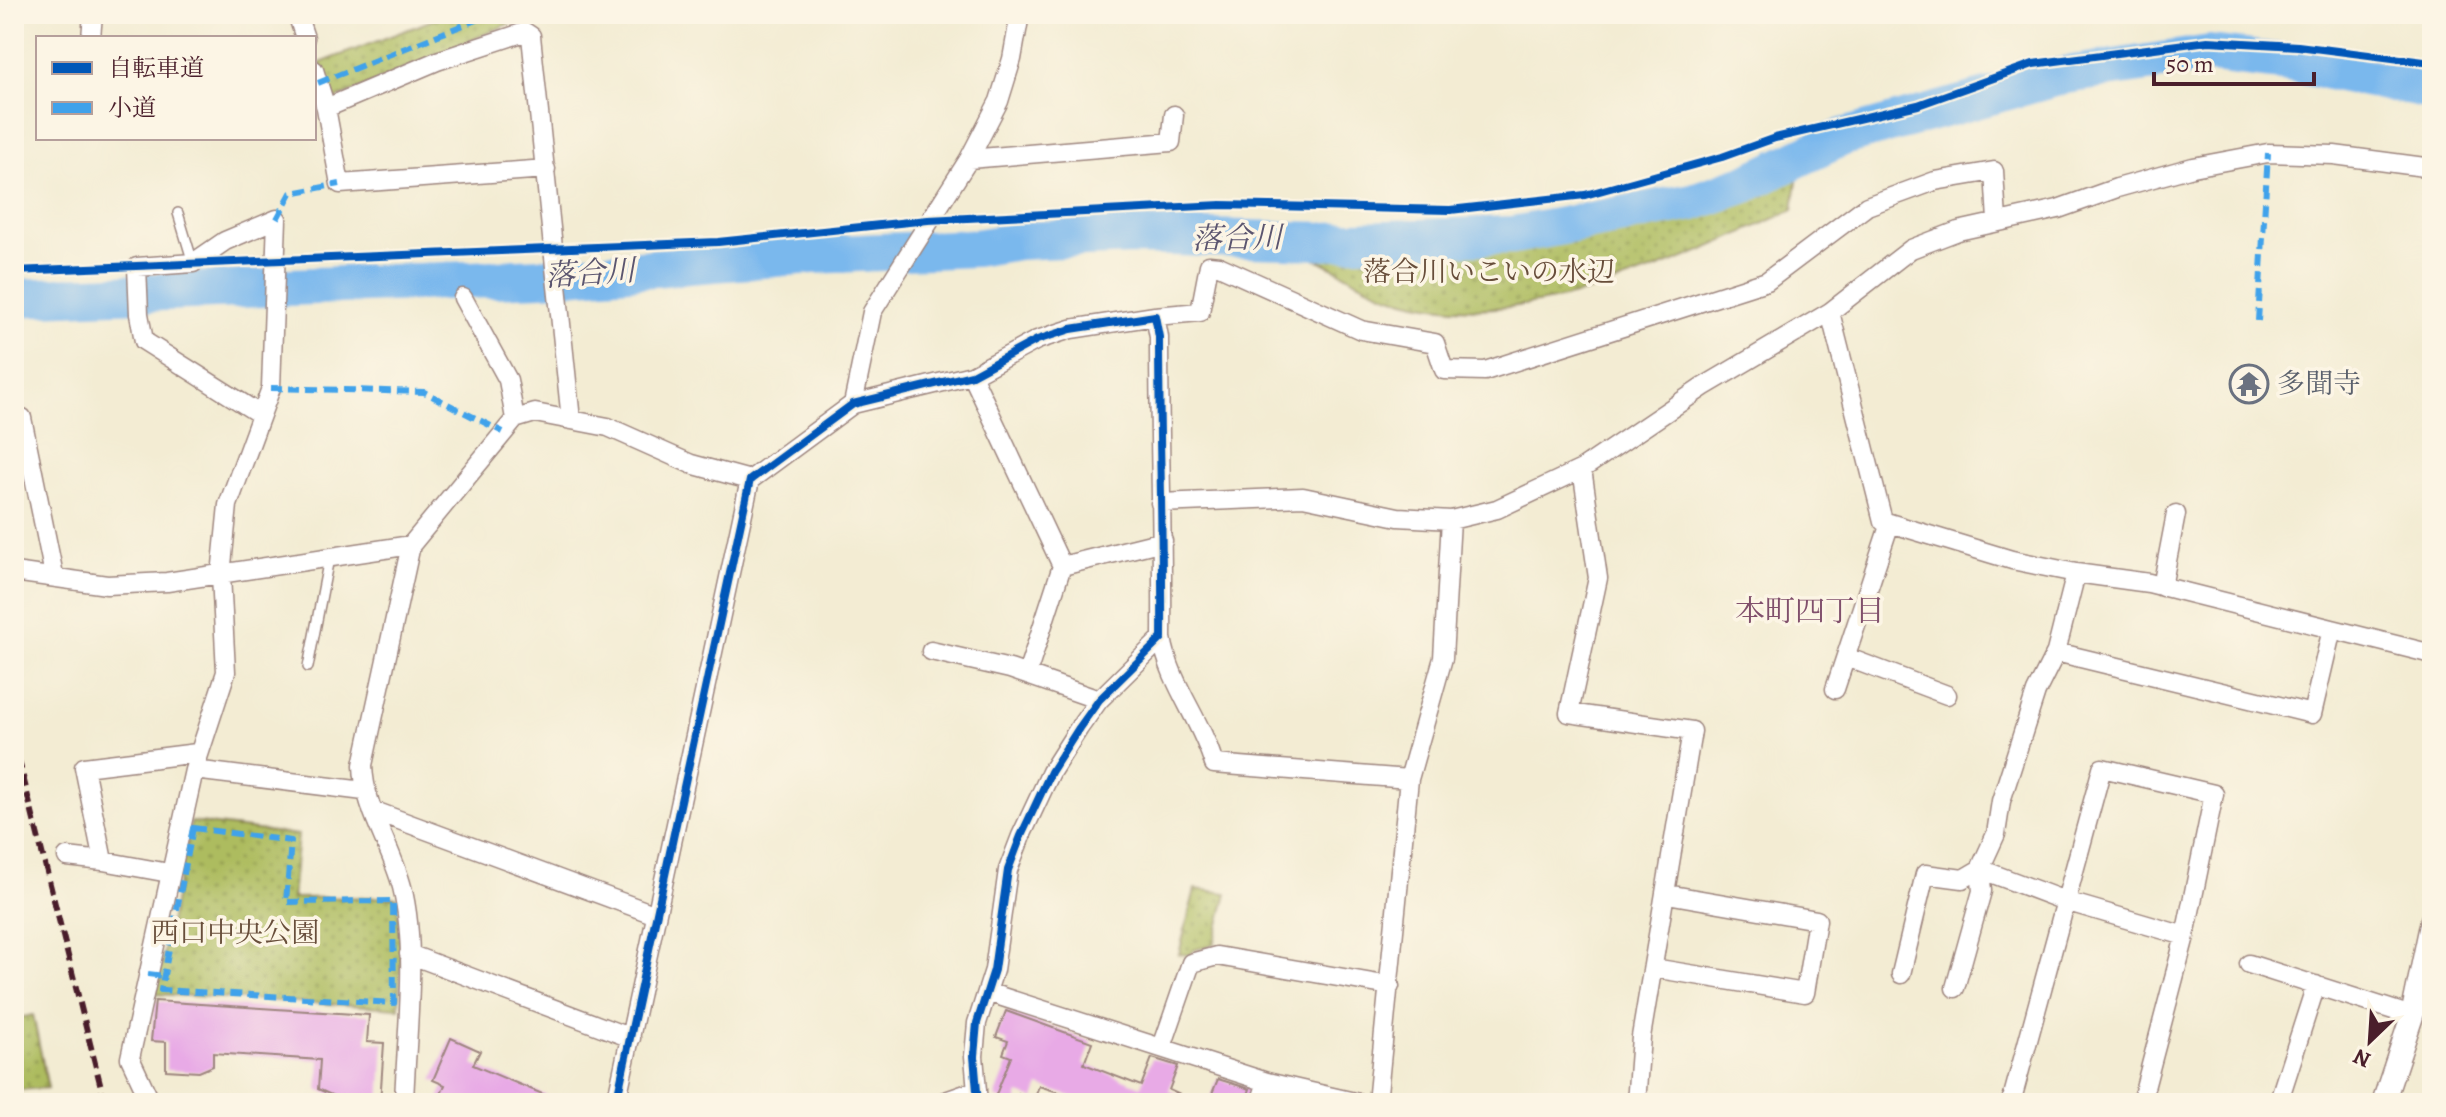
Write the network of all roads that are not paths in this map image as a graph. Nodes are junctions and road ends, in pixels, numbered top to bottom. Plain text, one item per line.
1 (93, 14) edge
2 (297, 14) edge
3 (1020, 14) edge
4 (91, 36) edge
5 (304, 36) edge
6 (316, 76) edge
7 (326, 108) junction
8 (1174, 115) dead end
9 (969, 159) junction
10 (2432, 168) edge
11 (546, 169) junction
12 (178, 213) dead end
13 (1997, 221) junction
14 (193, 263) junction
15 (463, 298) dead end
16 (1830, 312) junction
17 (1155, 316) junction
18 (972, 375) junction
19 (853, 404) junction
20 (261, 415) junction
21 (14, 417) edge
22 (515, 419) junction
23 (571, 420) junction
24 (1582, 469) junction
25 (750, 480) junction
26 (1160, 503) junction
27 (2176, 514) dead end
28 (1451, 520) junction
29 (1890, 523) junction
30 (1163, 541) junction
31 (411, 545) junction
32 (329, 558) junction
33 (1062, 566) junction
34 (14, 572) edge
35 (2076, 573) junction
36 (54, 575) junction
37 (221, 575) junction
38 (2162, 587) junction
39 (2332, 629) junction
40 (1162, 638) junction
41 (931, 651) dead end
42 (2056, 652) junction
43 (2432, 654) edge
44 (1846, 657) junction
45 (308, 667) dead end
46 (1027, 674) junction
47 (1835, 689) dead end
48 (1947, 695) dead end
49 (1099, 700) junction
50 (196, 761) junction
51 (1409, 779) junction
52 (364, 791) junction
53 (372, 810) junction
54 (67, 857) dead end
55 (103, 861) junction
56 (1980, 869) junction
57 (169, 873) junction
58 (1667, 894) junction
59 (2065, 901) junction
60 (656, 915) junction
61 (2432, 920) edge
62 (2185, 936) junction
63 (409, 954) junction
64 (2249, 964) dead end
65 (1653, 968) junction
66 (1901, 974) dead end
67 (2316, 985) junction
68 (1390, 986) junction
69 (1955, 988) dead end
70 (987, 992) junction
71 (2412, 1016) junction
72 (631, 1038) junction
73 (1162, 1047) junction
74 (1267, 1082) junction
75 (978, 1096) edge
76 (2279, 1100) dead end
77 (151, 1103) edge
78 (404, 1103) edge
79 (616, 1103) edge
80 (940, 1103) edge
81 (1260, 1103) edge
82 (1359, 1103) edge
83 (1377, 1103) edge
84 (1636, 1103) edge
85 (2011, 1103) edge
86 (2141, 1103) edge
87 (2383, 1103) edge

1 - 4 street
2 - 5 street
3 - 9 street
6 - 7 street
7 - 11 street
7 - 11 street
8 - 9 street
9 - 19 street
10 - 13 street
11 - 23 street
12 - 14 lane
13 - 16 street
13 - 17 street
14 - 20 street
14 - 20 street
15 - 22 street
16 - 24 street
16 - 29 street
17 - 18 street
17 - 26 street
18 - 19 street
18 - 33 street
19 - 25 street
20 - 37 street
21 - 36 street
22 - 23 street
22 - 31 street
23 - 25 street
24 - 28 street
24 - 58 street
25 - 60 street
26 - 28 street
26 - 30 street
27 - 38 street
28 - 51 street
29 - 35 street
29 - 44 street
30 - 33 street
30 - 40 street
31 - 32 street
31 - 52 street
32 - 37 street
32 - 45 lane
33 - 46 street
34 - 36 street
35 - 38 street
35 - 42 street
36 - 37 street
37 - 50 street
38 - 39 street
39 - 42 street
39 - 43 street
40 - 49 street
40 - 51 street
41 - 46 street
42 - 56 street
44 - 47 street
44 - 48 street
46 - 49 street
49 - 70 street
50 - 52 street
50 - 55 street
50 - 57 street
51 - 68 street
52 - 53 street
53 - 60 street
53 - 63 street
54 - 55 street
55 - 57 street
56 - 59 street
56 - 66 street
56 - 69 street
57 - 77 street
58 - 65 street
58 - 65 street
59 - 62 street
59 - 62 street
59 - 85 street
60 - 72 street
61 - 71 street
62 - 86 street
63 - 72 street
63 - 78 street
64 - 67 street
65 - 84 street
67 - 71 street
67 - 76 street
68 - 73 street
68 - 83 street
70 - 73 street
70 - 75 street
71 - 87 street
72 - 79 street
73 - 74 street
74 - 81 street
74 - 82 street
75 - 80 street

